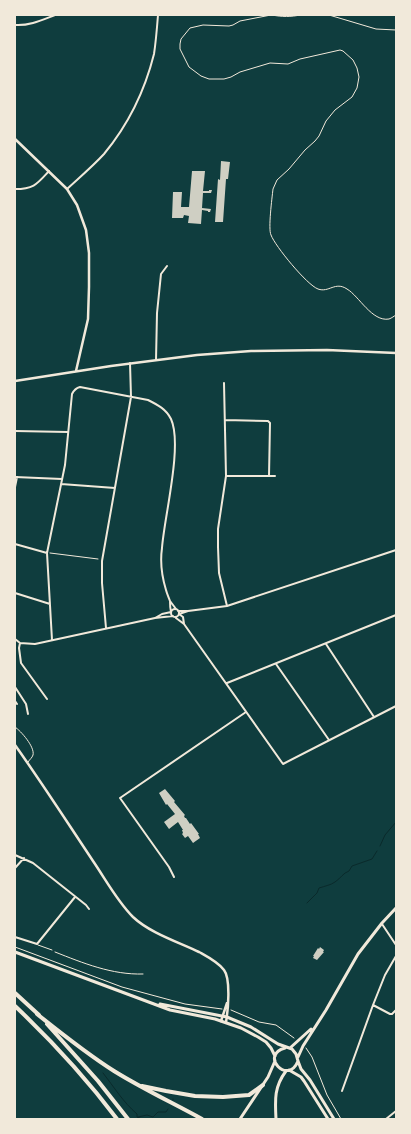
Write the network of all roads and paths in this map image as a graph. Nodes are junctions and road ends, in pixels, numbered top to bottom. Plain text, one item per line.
1 (55, 15) edge
2 (158, 15) edge
3 (271, 15) edge
4 (300, 15) edge
5 (328, 15) edge
6 (15, 25) edge
7 (396, 30) edge
8 (15, 139) edge
9 (49, 171) junction
10 (15, 189) edge
11 (67, 189) junction
12 (167, 266) dead end
13 (396, 316) edge
14 (396, 353) edge
15 (156, 360) junction
16 (130, 363) junction
17 (76, 371) junction
18 (15, 381) edge
19 (224, 383) dead end
20 (131, 397) junction
21 (225, 420) junction
22 (15, 431) edge
23 (68, 432) junction
24 (226, 476) junction
25 (269, 476) junction
26 (275, 476) dead end
27 (16, 477) edge
28 (62, 479) junction
29 (61, 484) junction
30 (15, 487) edge
31 (115, 488) junction
32 (15, 544) edge
33 (396, 550) edge
34 (47, 553) junction
35 (102, 560) junction
36 (15, 593) edge
37 (170, 601) junction
38 (50, 604) junction
39 (227, 606) junction
40 (177, 610) junction
41 (188, 611) junction
42 (172, 612) junction
43 (179, 614) junction
44 (396, 615) edge
45 (174, 617) junction
46 (155, 618) junction
47 (184, 624) junction
48 (106, 628) junction
49 (15, 639) edge
50 (52, 640) junction
51 (20, 643) junction
52 (326, 644) junction
53 (276, 664) junction
54 (226, 683) junction
55 (15, 687) edge
56 (47, 699) dead end
57 (15, 701) edge
58 (17, 704) dead end
59 (396, 706) edge
60 (246, 712) junction
61 (28, 714) dead end
62 (374, 717) junction
63 (15, 726) edge
64 (329, 740) junction
65 (15, 745) edge
66 (27, 762) junction
67 (15, 855) edge
68 (24, 858) junction
69 (15, 868) edge
70 (174, 877) dead end
71 (75, 896) junction
72 (396, 908) edge
73 (89, 909) dead end
74 (382, 923) junction
75 (15, 937) edge
76 (36, 944) junction
77 (396, 945) edge
78 (15, 947) edge
79 (52, 950) joint
80 (15, 952) edge
81 (396, 956) edge
82 (143, 974) dead end
83 (15, 993) edge
84 (150, 1002) junction
85 (373, 1005) junction
86 (15, 1006) edge
87 (226, 1009) junction
88 (396, 1010) edge
89 (37, 1014) junction
90 (225, 1016) junction
91 (221, 1021) junction
92 (226, 1022) junction
93 (316, 1023) junction
94 (294, 1038) dead end
95 (288, 1048) junction
96 (306, 1048) dead end
97 (275, 1056) junction
98 (298, 1059) junction
99 (275, 1062) junction
100 (288, 1071) junction
101 (137, 1084) junction
102 (263, 1085) junction
103 (342, 1091) dead end
104 (396, 1111) edge
105 (117, 1119) edge
106 (128, 1119) edge
107 (202, 1119) edge
108 (240, 1119) edge
109 (276, 1119) edge
110 (328, 1119) edge
111 (334, 1119) edge
112 (341, 1119) edge
113 (386, 1119) edge

1 - 6 street
2 - 11 street
3 - 4 path
3 - 13 path
5 - 7 path
8 - 9 street
9 - 10 street
9 - 11 street
11 - 17 street
12 - 15 street
14 - 15 street
15 - 16 street
16 - 17 street
16 - 20 street
17 - 18 street
19 - 21 street
20 - 23 street
20 - 31 street
20 - 37 street
21 - 24 street
21 - 25 street
22 - 23 street
23 - 28 street
24 - 25 street
24 - 39 street
25 - 26 street
27 - 28 street
27 - 30 street
28 - 29 street
29 - 31 street
29 - 34 street
31 - 35 street
32 - 34 street
33 - 39 street
34 - 35 path
34 - 38 street
35 - 48 street
36 - 38 street
37 - 40 street
37 - 42 street
38 - 50 street
39 - 41 street
40 - 41 street
40 - 42 street
40 - 43 street
41 - 43 street
42 - 45 street
42 - 46 street
43 - 45 street
43 - 47 street
44 - 52 street
45 - 46 street
45 - 47 street
46 - 48 street
47 - 54 street
48 - 50 street
49 - 51 street
50 - 51 street
51 - 56 street
52 - 53 street
52 - 62 street
53 - 54 street
53 - 64 street
54 - 60 street
55 - 61 street
57 - 58 street
59 - 62 street
60 - 64 street
60 - 70 street
62 - 64 street
63 - 66 lane
65 - 66 street
66 - 87 street
67 - 68 street
68 - 69 street
68 - 71 street
71 - 73 street
71 - 76 street
72 - 74 main road
74 - 77 street
74 - 93 main road
75 - 76 street
76 - 79 lane
78 - 87 path
79 - 82 path
80 - 84 main road
81 - 85 street
83 - 89 highway
84 - 90 main road
84 - 91 main road
85 - 88 street
85 - 103 street
86 - 105 highway
87 - 90 street
87 - 94 path
89 - 101 highway
89 - 106 highway
90 - 91 street
90 - 92 street
90 - 95 main road
91 - 92 main road
92 - 97 main road
93 - 95 main road
93 - 98 main road
95 - 97 main road
95 - 98 main road
96 - 112 path
97 - 99 main road
98 - 100 main road
98 - 111 main road
99 - 100 main road
99 - 102 main road
100 - 109 main road
100 - 110 main road
101 - 102 highway
101 - 107 highway
102 - 108 main road
104 - 113 street

